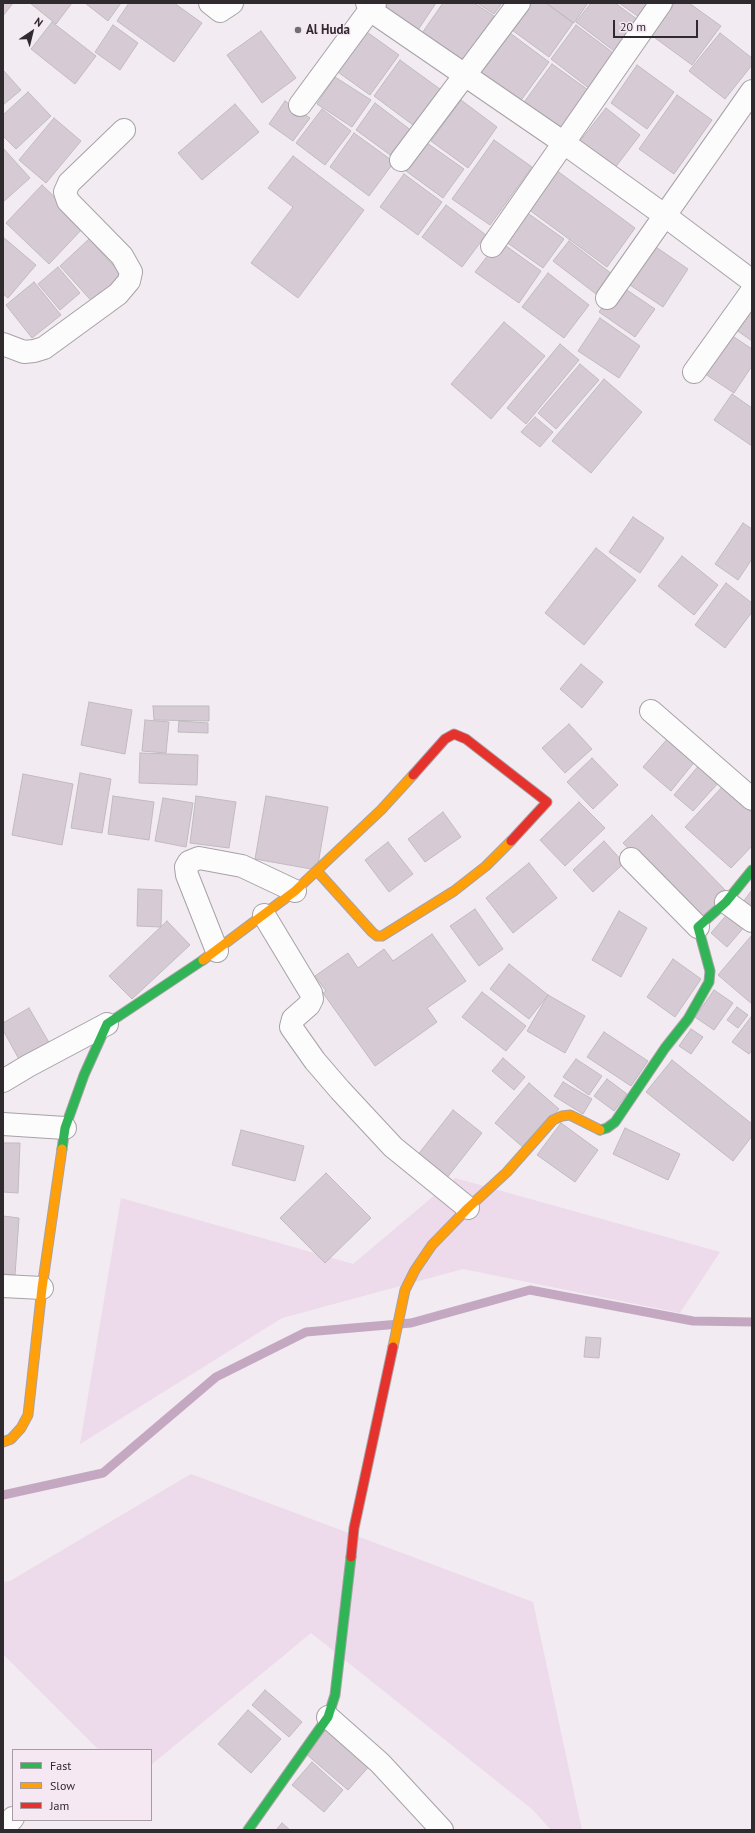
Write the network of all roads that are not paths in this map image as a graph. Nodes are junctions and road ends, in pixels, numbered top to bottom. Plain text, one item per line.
1 (210, 3) edge
2 (232, 3) edge
3 (519, 3) edge
4 (661, 3) edge
5 (371, 5) edge
6 (466, 76) junction
7 (752, 90) edge
8 (300, 105) dead end
9 (124, 130) dead end
10 (564, 144) junction
11 (402, 160) dead end
12 (664, 215) junction
13 (492, 246) dead end
14 (752, 281) edge
15 (752, 291) edge
16 (607, 298) dead end
17 (3, 344) edge
18 (694, 372) dead end
19 (651, 711) dead end
20 (752, 800) edge
21 (631, 859) dead end
22 (752, 870) edge
23 (317, 872) junction
24 (295, 891) junction
25 (726, 902) junction
26 (264, 915) junction
27 (752, 921) edge
28 (698, 927) junction
29 (217, 950) junction
30 (108, 1024) junction
31 (3, 1080) edge
32 (3, 1124) edge
33 (65, 1128) junction
34 (468, 1208) junction
35 (3, 1286) edge
36 (42, 1288) junction
37 (3, 1442) edge
38 (328, 1717) junction
39 (12, 1819) edge
40 (3, 1829) edge
41 (248, 1830) edge
42 (442, 1830) edge

1 - 2 street
3 - 6 street
4 - 10 street
5 - 6 street
5 - 8 street
6 - 10 street
6 - 11 street
7 - 12 street
9 - 17 street
10 - 12 street
10 - 13 street
12 - 14 street
12 - 16 street
15 - 18 street
19 - 20 street
21 - 28 street
22 - 25 street
23 - 23 street
23 - 24 street
24 - 26 street
24 - 29 street
25 - 27 street
25 - 28 street
26 - 29 street
26 - 34 street
28 - 34 street
29 - 30 street
30 - 31 street
30 - 33 street
32 - 33 street
33 - 36 street
34 - 38 street
35 - 36 street
36 - 37 street
38 - 41 street
38 - 42 street
39 - 40 street

